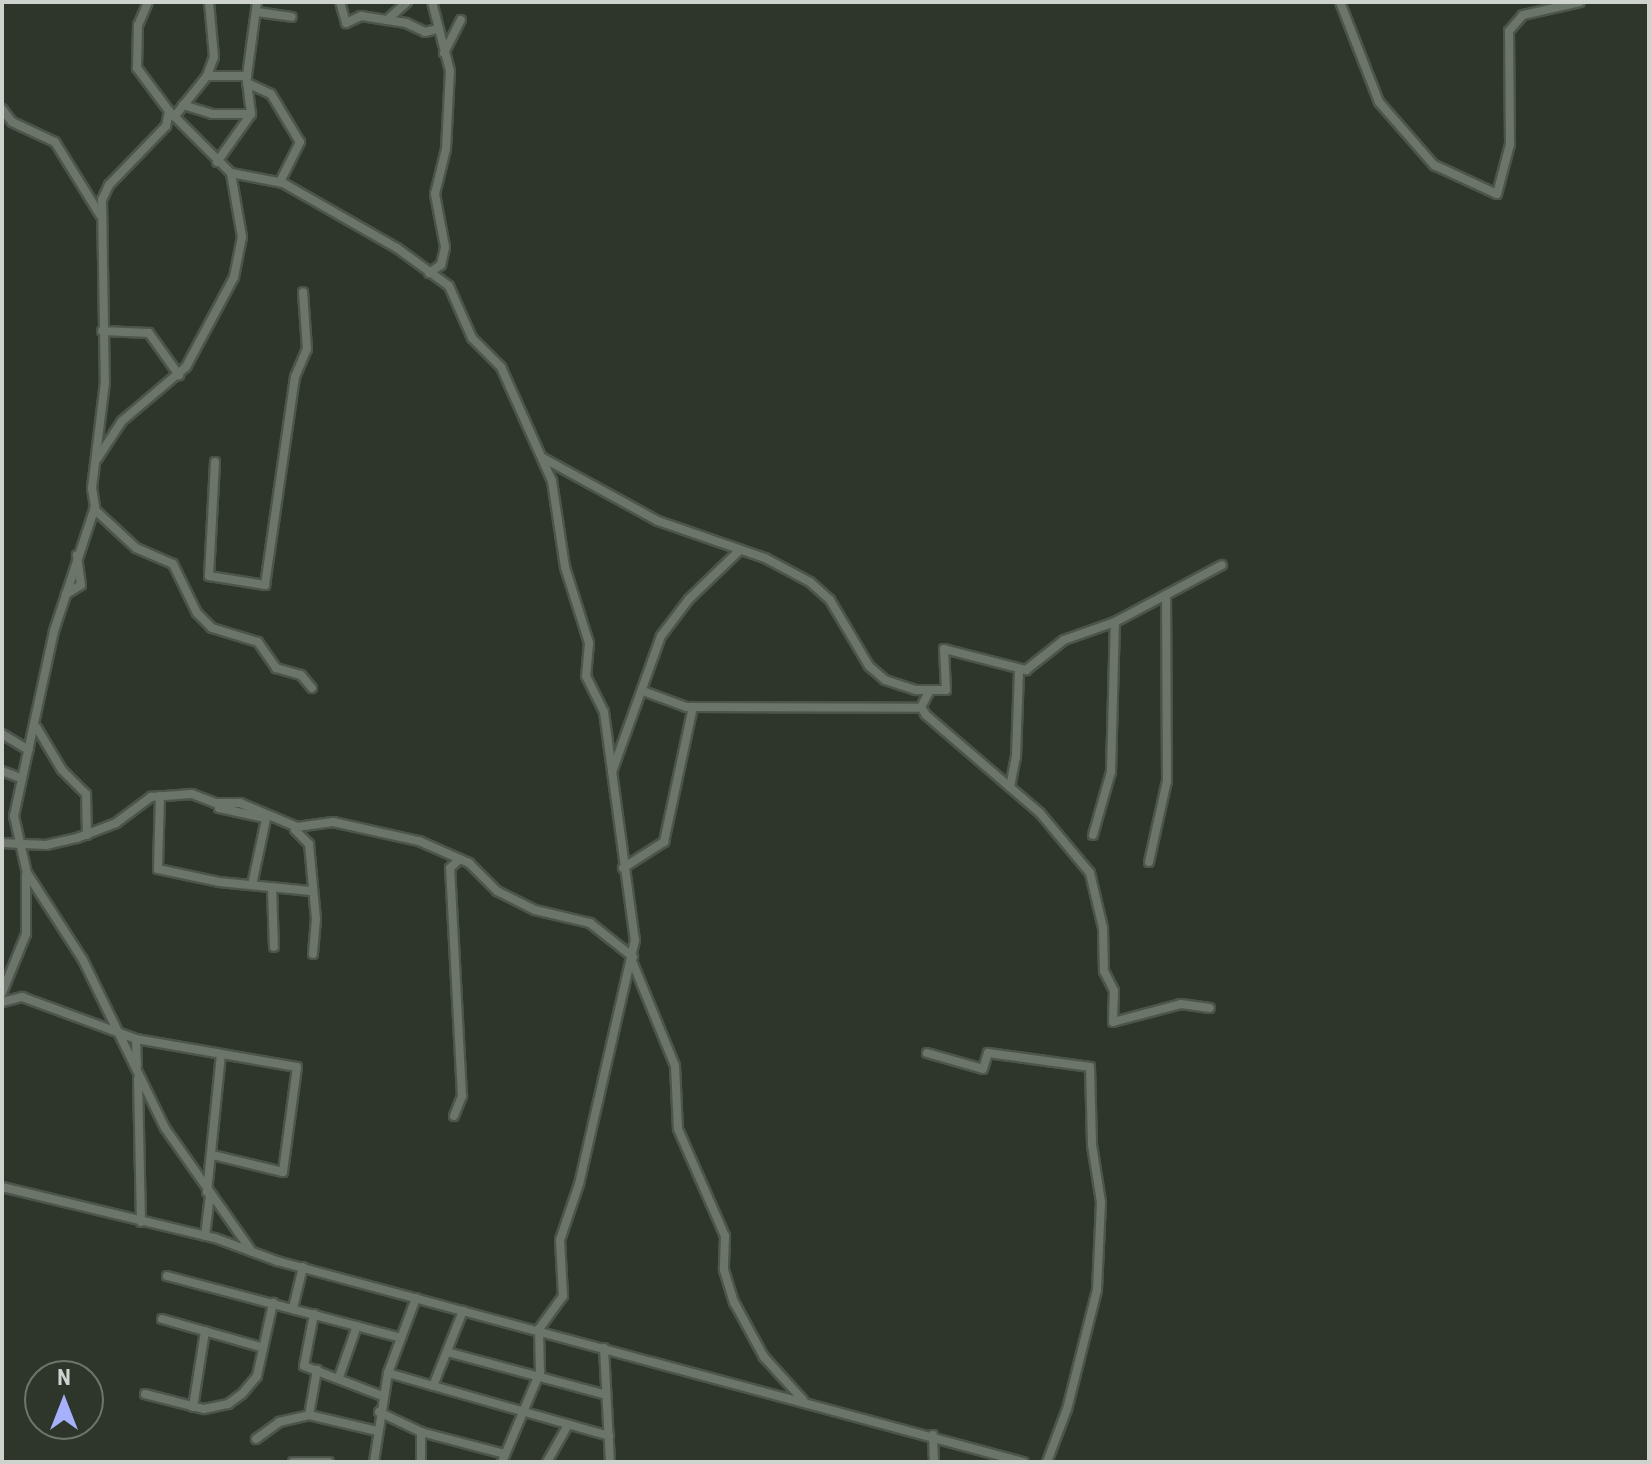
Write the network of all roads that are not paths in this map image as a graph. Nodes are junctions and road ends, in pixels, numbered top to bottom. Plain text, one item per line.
1 (148, 2) edge
2 (209, 2) edge
3 (257, 2) edge
4 (340, 2) edge
5 (407, 2) edge
6 (432, 2) edge
7 (1340, 2) edge
8 (1580, 2) edge
9 (257, 12) junction
10 (292, 17) dead end
11 (387, 20) junction
12 (461, 20) dead end
13 (437, 29) junction
14 (444, 53) junction
15 (207, 76) junction
16 (247, 80) junction
17 (183, 105) junction
18 (2, 109) edge
19 (172, 114) junction
20 (251, 114) junction
21 (217, 162) junction
22 (231, 173) junction
23 (280, 182) junction
24 (101, 216) junction
25 (429, 273) junction
26 (303, 292) dead end
27 (102, 331) junction
28 (179, 375) junction
29 (542, 457) junction
30 (95, 462) junction
31 (215, 462) dead end
32 (94, 509) junction
33 (740, 550) junction
34 (1222, 565) dead end
35 (1166, 595) junction
36 (1115, 622) junction
37 (1019, 671) junction
38 (312, 688) dead end
39 (643, 691) junction
40 (929, 692) junction
41 (693, 707) junction
42 (921, 708) junction
43 (37, 728) junction
44 (2, 734) edge
45 (29, 750) junction
46 (2, 771) edge
47 (612, 772) junction
48 (20, 778) junction
49 (1010, 787) junction
50 (160, 798) junction
51 (140, 806) junction
52 (159, 814) junction
53 (266, 819) junction
54 (87, 835) junction
55 (1093, 835) dead end
56 (2, 843) edge
57 (19, 846) junction
58 (460, 859) junction
59 (1149, 862) dead end
60 (623, 868) junction
61 (27, 873) junction
62 (252, 885) junction
63 (272, 888) junction
64 (311, 891) junction
65 (274, 947) dead end
66 (313, 954) dead end
67 (632, 959) junction
68 (2, 993) edge
69 (2, 1002) edge
70 (1210, 1008) dead end
71 (120, 1033) junction
72 (136, 1039) junction
73 (927, 1053) dead end
74 (221, 1055) junction
75 (138, 1074) junction
76 (454, 1116) dead end
77 (212, 1155) junction
78 (2, 1187) edge
79 (208, 1195) junction
80 (141, 1222) junction
81 (205, 1236) junction
82 (252, 1252) junction
83 (303, 1267) junction
84 (167, 1276) dead end
85 (416, 1298) junction
86 (273, 1303) junction
87 (293, 1308) junction
88 (463, 1311) junction
89 (314, 1314) junction
90 (162, 1319) dead end
91 (357, 1326) junction
92 (539, 1329) junction
93 (205, 1331) junction
94 (401, 1338) junction
95 (260, 1347) junction
96 (604, 1348) junction
97 (447, 1352) junction
98 (317, 1370) junction
99 (388, 1373) junction
100 (538, 1376) junction
101 (339, 1377) junction
102 (433, 1386) junction
103 (145, 1394) dead end
104 (606, 1395) junction
105 (382, 1396) junction
106 (804, 1401) junction
107 (193, 1407) junction
108 (379, 1412) junction
109 (522, 1412) junction
110 (309, 1415) junction
111 (568, 1425) junction
112 (377, 1431) junction
113 (421, 1432) junction
114 (933, 1435) junction
115 (609, 1436) junction
116 (256, 1439) dead end
117 (503, 1458) edge
118 (1007, 1460) edge
119 (549, 1461) edge
120 (293, 1462) edge
121 (329, 1462) edge
122 (374, 1462) edge
123 (421, 1462) edge
124 (610, 1462) edge
125 (934, 1462) edge
126 (1023, 1462) edge
127 (1047, 1462) edge

1 - 19 street
2 - 15 street
3 - 9 street
4 - 11 street
5 - 11 street
6 - 13 street
7 - 8 street
9 - 10 street
9 - 16 street
11 - 13 street
12 - 14 street
13 - 14 street
14 - 25 street
15 - 16 street
15 - 17 street
16 - 20 street
16 - 23 street
17 - 19 street
17 - 20 street
18 - 24 street
19 - 21 street
19 - 24 street
20 - 21 street
21 - 22 street
22 - 23 street
22 - 28 street
23 - 25 street
24 - 27 street
25 - 29 street
26 - 31 street
27 - 28 street
27 - 30 street
28 - 30 street
29 - 33 street
29 - 47 street
30 - 32 street
32 - 38 street
32 - 43 street
33 - 39 street
33 - 40 street
34 - 35 street
35 - 36 street
35 - 59 street
36 - 37 street
36 - 55 street
37 - 40 street
37 - 49 street
39 - 41 street
39 - 47 street
40 - 42 street
41 - 42 street
41 - 60 street
42 - 49 street
43 - 45 street
43 - 54 street
44 - 45 street
45 - 48 street
46 - 48 street
47 - 60 street
48 - 57 street
49 - 70 street
50 - 51 street
50 - 52 street
50 - 53 street
50 - 58 street
51 - 52 street
51 - 54 street
52 - 62 street
53 - 62 street
53 - 64 street
54 - 57 street
56 - 57 street
57 - 61 street
58 - 67 street
58 - 76 street
60 - 67 street
61 - 68 street
61 - 71 street
62 - 63 street
63 - 64 street
63 - 65 street
64 - 66 street
67 - 92 street
67 - 106 street
69 - 71 street
71 - 72 street
71 - 75 street
72 - 74 street
72 - 75 street
73 - 127 street
74 - 77 street
74 - 77 street
75 - 79 street
75 - 80 street
77 - 79 street
78 - 80 street
79 - 81 street
79 - 82 street
80 - 81 street
81 - 82 street
82 - 83 street
83 - 85 street
83 - 87 street
84 - 86 street
85 - 88 street
85 - 94 street
86 - 87 street
86 - 95 street
87 - 89 street
88 - 92 street
88 - 97 street
89 - 91 street
89 - 98 street
90 - 93 street
91 - 94 street
91 - 101 street
92 - 96 street
92 - 100 street
93 - 95 street
93 - 107 street
94 - 99 street
95 - 107 street
96 - 104 street
96 - 106 street
97 - 100 street
97 - 102 street
98 - 101 street
98 - 110 street
99 - 102 street
99 - 105 street
100 - 104 street
100 - 109 street
101 - 105 street
102 - 109 street
103 - 107 street
104 - 115 street
105 - 108 street
106 - 114 street
108 - 112 street
108 - 113 street
109 - 111 street
109 - 117 street
110 - 112 street
110 - 116 street
111 - 115 street
111 - 119 street
112 - 122 street
113 - 117 street
113 - 123 street
114 - 118 street
114 - 125 street
115 - 124 street
118 - 126 street
120 - 121 street

